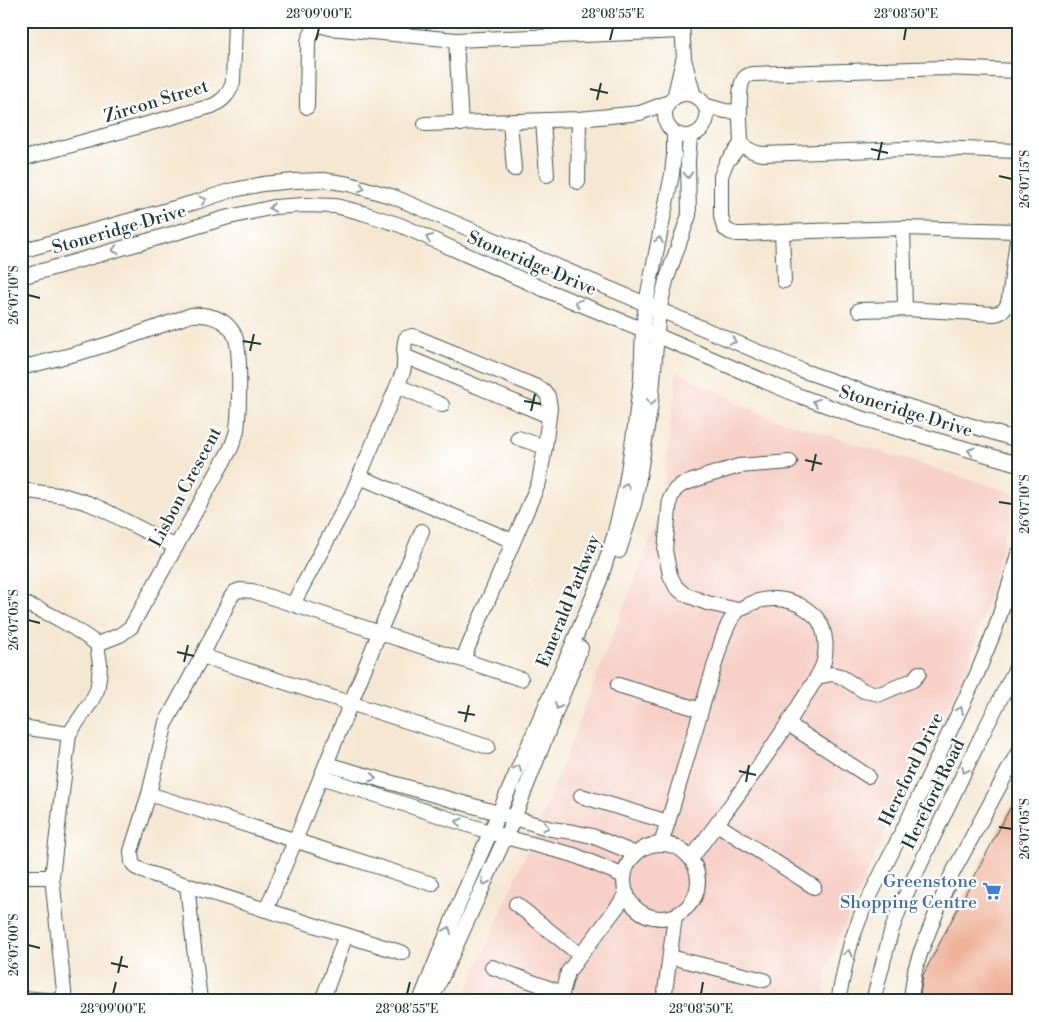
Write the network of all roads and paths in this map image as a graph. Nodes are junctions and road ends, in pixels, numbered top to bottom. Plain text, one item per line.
1 (236, 21) edge
2 (319, 22) edge
3 (682, 26) edge
4 (456, 40) junction
5 (684, 59) junction
6 (1018, 71) edge
7 (671, 100) junction
8 (699, 100) junction
9 (307, 107) dead end
10 (725, 112) junction
11 (740, 112) junction
12 (640, 113) junction
13 (579, 119) junction
14 (543, 121) junction
15 (510, 122) junction
16 (425, 124) dead end
17 (461, 124) junction
18 (705, 125) junction
19 (670, 127) junction
20 (690, 136) junction
21 (741, 144) junction
22 (1018, 151) edge
23 (21, 159) edge
24 (514, 169) dead end
25 (547, 175) dead end
26 (578, 182) dead end
27 (903, 228) junction
28 (782, 232) junction
29 (1018, 232) edge
30 (21, 251) edge
31 (21, 276) edge
32 (784, 280) dead end
33 (652, 306) junction
34 (859, 310) dead end
35 (905, 310) junction
36 (643, 329) junction
37 (656, 335) junction
38 (404, 356) junction
39 (21, 368) edge
40 (398, 386) junction
41 (442, 404) dead end
42 (549, 416) junction
43 (518, 438) dead end
44 (1018, 440) edge
45 (545, 446) junction
46 (790, 462) dead end
47 (1018, 464) edge
48 (360, 477) junction
49 (21, 490) edge
50 (422, 531) dead end
51 (513, 541) junction
52 (176, 547) junction
53 (1018, 554) edge
54 (21, 603) edge
55 (293, 604) junction
56 (738, 610) junction
57 (378, 633) junction
58 (97, 644) junction
59 (202, 656) junction
60 (463, 660) junction
61 (1018, 664) edge
62 (919, 673) dead end
63 (817, 677) junction
64 (521, 679) dead end
65 (618, 685) dead end
66 (351, 703) junction
67 (701, 710) junction
68 (788, 724) junction
69 (21, 727) edge
70 (69, 734) junction
71 (488, 747) dead end
72 (1018, 752) edge
73 (323, 771) junction
74 (868, 776) dead end
75 (149, 794) junction
76 (581, 796) dead end
77 (498, 813) junction
78 (514, 818) junction
79 (668, 822) junction
80 (717, 824) junction
81 (490, 832) junction
82 (505, 837) junction
83 (295, 841) junction
84 (661, 844) junction
85 (636, 854) junction
86 (691, 859) junction
87 (624, 876) junction
88 (21, 877) edge
89 (52, 877) junction
90 (432, 884) dead end
91 (188, 885) junction
92 (814, 887) dead end
93 (627, 894) junction
94 (516, 904) dead end
95 (266, 910) junction
96 (675, 916) junction
97 (346, 936) junction
98 (403, 953) dead end
99 (580, 956) junction
100 (670, 957) junction
101 (492, 967) dead end
102 (764, 980) dead end
103 (562, 997) edge
104 (21, 998) edge
105 (911, 998) dead end
106 (59, 1001) edge
107 (65, 1001) edge
108 (200, 1001) edge
109 (322, 1001) edge
110 (420, 1001) edge
111 (431, 1001) edge
112 (662, 1001) edge
113 (838, 1001) edge
114 (873, 1001) edge

1 - 23 street, Zircon Street
2 - 4 street
2 - 9 street
3 - 4 street
3 - 5 street
4 - 17 street
5 - 7 street
5 - 8 street
6 - 11 street
7 - 8 street
7 - 12 street
7 - 19 street
8 - 10 street
8 - 18 street
10 - 11 street
10 - 18 street
11 - 21 street
12 - 13 street
12 - 19 street
13 - 14 street
13 - 26 street
14 - 15 street
14 - 25 street
15 - 17 street
15 - 24 street
16 - 17 street
18 - 20 street
19 - 20 street
33 -> 19 street, Emerald Parkway
20 -> 33 street, Emerald Parkway
21 - 22 street
21 - 28 street
27 - 28 street
27 - 29 street
27 - 35 street
28 - 32 street
29 - 35 street
30 -> 33 street, Stoneridge Drive
36 -> 31 street, Stoneridge Drive
33 - 36 street, Emerald Parkway
33 - 37 street, Emerald Parkway
33 -> 44 street, Stoneridge Drive
34 - 35 street
36 - 37 street, Stoneridge Drive
77 -> 36 street, Emerald Parkway
47 -> 37 street, Stoneridge Drive
37 -> 78 street, Emerald Parkway
38 - 40 street
38 - 42 street
38 - 42 street
39 - 52 street, Lisbon Crescent
40 - 41 street
40 - 48 street
42 - 45 street
43 - 45 street
45 - 51 street
46 - 56 street
48 - 51 street
48 - 55 street
49 - 52 street
50 - 57 street
51 - 60 street
52 - 58 street, Lisbon Crescent
113 -> 53 street, Hereford Drive
54 - 58 street
55 - 57 street
55 - 59 street
56 - 63 street
56 - 67 street
57 - 60 street
57 - 66 street
58 - 70 street
59 - 66 street
59 - 75 street
60 - 64 street
61 -> 114 street, Hereford Road
62 - 63 street
63 - 68 street
65 - 67 street
66 - 71 street
66 - 73 street
67 - 79 street
68 - 74 street
68 - 80 street
69 - 70 street
70 - 89 street
72 - 105 street
73 -> 77 street
81 -> 73 street
73 - 83 street
75 - 83 street
75 - 91 street
76 - 79 street
77 - 78 street
77 - 81 street, Emerald Parkway
78 - 82 street, Emerald Parkway
78 -> 85 street
79 - 84 street
80 - 86 street
80 - 92 street
81 - 82 street
110 -> 81 street, Emerald Parkway
82 - 87 street
82 -> 111 street, Emerald Parkway
83 - 90 street
83 - 95 street
84 - 85 street
84 - 86 street
85 - 87 street
86 - 96 street
87 - 93 street
88 - 89 street
89 - 107 street
91 - 95 street
91 - 108 street
93 - 96 street
93 - 99 street
94 - 99 street
95 - 97 street
96 - 100 street
97 - 98 street
97 - 109 street
99 - 103 street
100 - 102 street
100 - 112 street
101 - 103 street
104 - 106 street

